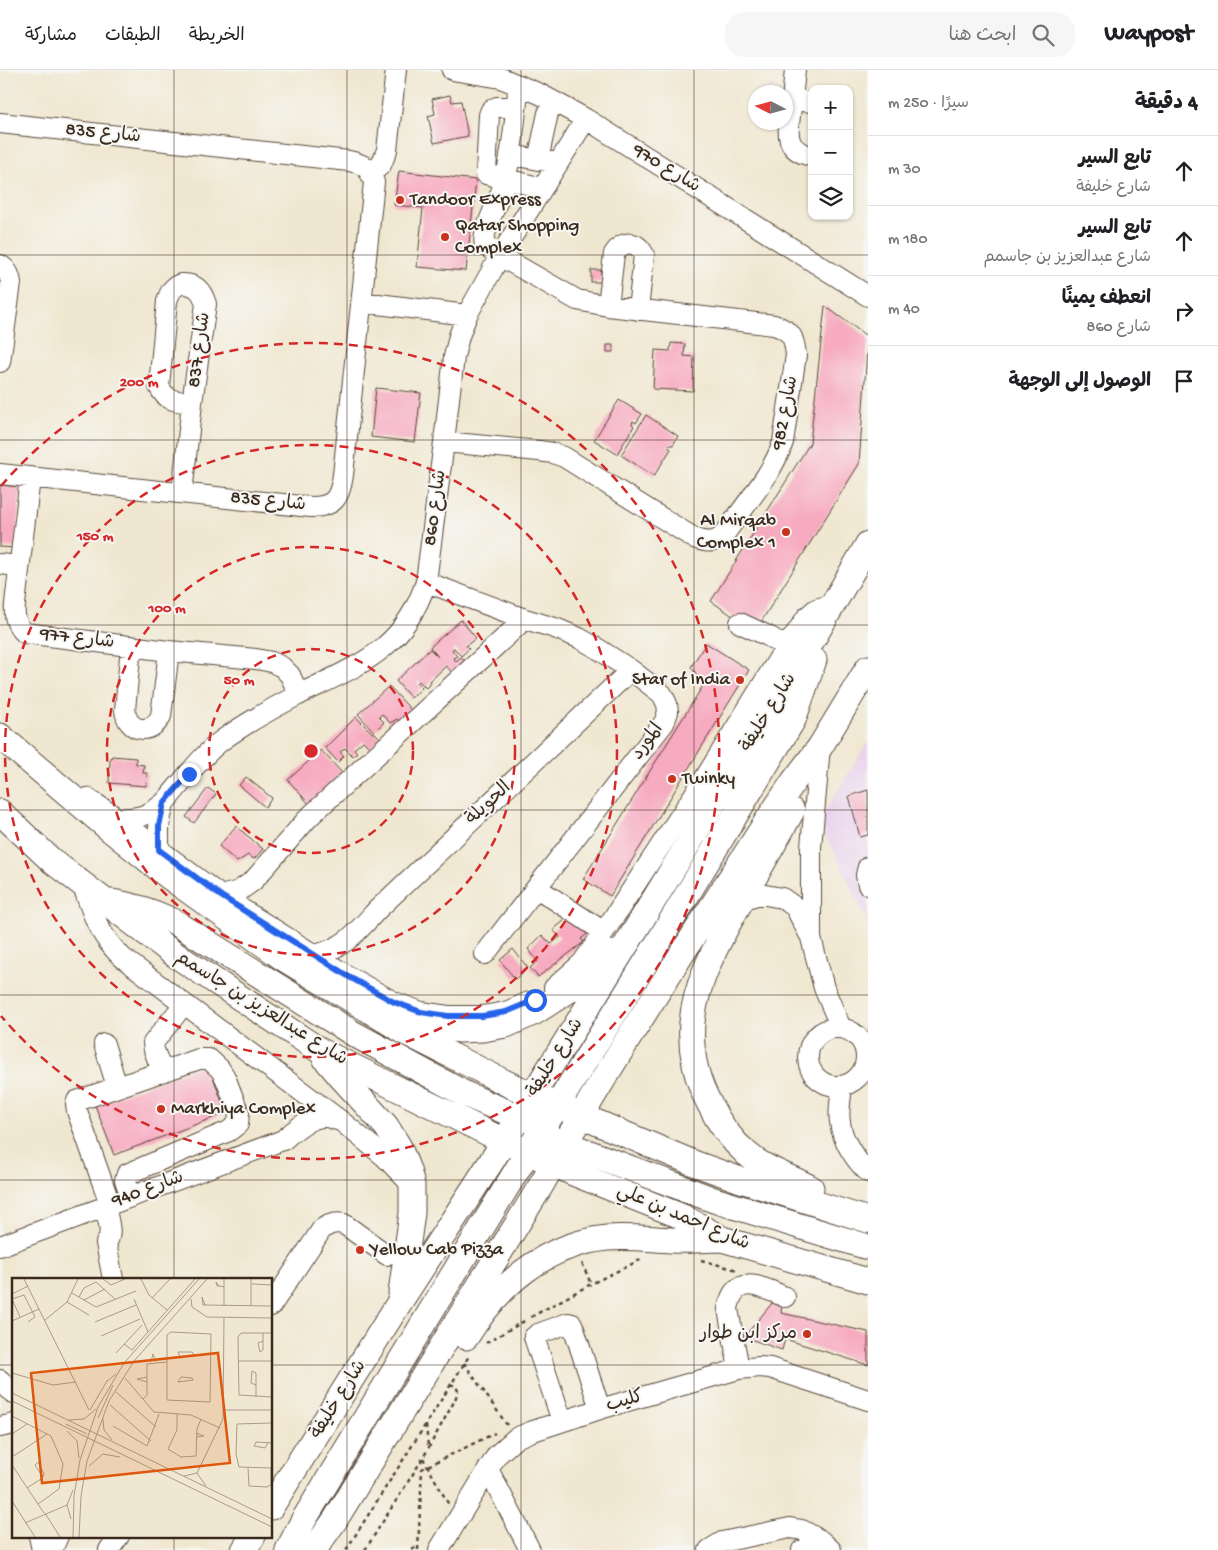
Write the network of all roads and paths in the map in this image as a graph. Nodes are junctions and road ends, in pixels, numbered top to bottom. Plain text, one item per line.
1 (396, 70) edge
2 (452, 70) edge
3 (795, 70) edge
4 (519, 85) junction
5 (802, 101) edge
6 (516, 107) junction
7 (548, 113) dead end
8 (586, 119) junction
9 (0, 123) edge
10 (510, 155) junction
11 (808, 155) edge
12 (538, 160) junction
13 (558, 163) junction
14 (371, 173) junction
15 (505, 179) junction
16 (542, 188) junction
17 (500, 256) junction
18 (0, 265) edge
19 (868, 296) edge
20 (362, 302) junction
21 (608, 306) junction
22 (638, 310) junction
23 (467, 315) junction
24 (0, 362) edge
25 (192, 403) junction
26 (444, 442) junction
27 (0, 474) edge
28 (30, 478) junction
29 (182, 493) junction
30 (868, 544) edge
31 (10, 565) edge
32 (426, 582) junction
33 (7, 603) edge
34 (834, 604) junction
35 (525, 619) junction
36 (740, 623) dead end
37 (131, 646) junction
38 (787, 647) junction
39 (169, 651) junction
40 (868, 668) edge
41 (631, 670) junction
42 (299, 695) junction
43 (0, 736) edge
44 (820, 747) junction
45 (55, 782) junction
46 (164, 803) junction
47 (0, 812) edge
48 (117, 818) junction
49 (159, 850) junction
50 (868, 867) edge
51 (253, 881) junction
52 (868, 885) edge
53 (83, 886) junction
54 (537, 888) junction
55 (221, 896) junction
56 (104, 900) junction
57 (741, 900) junction
58 (250, 914) junction
59 (636, 929) junction
60 (604, 932) junction
61 (811, 938) junction
62 (349, 940) junction
63 (485, 954) dead end
64 (314, 955) junction
65 (347, 986) junction
66 (824, 988) junction
67 (177, 1013) dead end
68 (868, 1023) edge
69 (842, 1028) junction
70 (818, 1035) junction
71 (104, 1044) dead end
72 (319, 1050) junction
73 (867, 1064) edge
74 (162, 1072) junction
75 (288, 1082) junction
76 (842, 1086) junction
77 (117, 1087) junction
78 (533, 1094) junction
79 (582, 1116) junction
80 (340, 1122) junction
81 (294, 1131) junction
82 (544, 1133) junction
83 (504, 1141) junction
84 (868, 1172) edge
85 (412, 1185) junction
86 (131, 1197) junction
87 (101, 1208) junction
88 (835, 1210) junction
89 (868, 1220) edge
90 (722, 1239) junction
91 (574, 1245) junction
92 (0, 1246) edge
93 (868, 1247) edge
94 (387, 1255) dead end
95 (113, 1278) edge
96 (868, 1281) edge
97 (591, 1284) dead end
98 (785, 1297) dead end
99 (400, 1303) junction
100 (272, 1304) edge
101 (464, 1363) dead end
102 (739, 1369) junction
103 (0, 1380) edge
104 (450, 1384) dead end
105 (12, 1392) edge
106 (868, 1400) edge
107 (600, 1409) junction
108 (562, 1421) junction
109 (426, 1423) dead end
110 (512, 1432) junction
111 (428, 1448) junction
112 (423, 1458) junction
113 (427, 1466) junction
114 (488, 1469) junction
115 (272, 1505) edge
116 (457, 1520) junction
117 (57, 1538) edge
118 (118, 1538) edge
119 (252, 1538) edge
120 (418, 1545) junction
121 (826, 1545) edge
122 (52, 1550) edge
123 (109, 1550) edge
124 (244, 1550) edge
125 (288, 1550) edge
126 (314, 1550) edge
127 (335, 1550) edge
128 (365, 1550) edge
129 (412, 1550) edge
130 (418, 1550) edge
131 (439, 1550) edge
132 (530, 1550) edge
133 (709, 1550) edge
134 (802, 1550) edge

1 - 14 street
2 - 4 street, شارع 970
3 - 5 street
4 - 6 street
4 - 8 street, شارع 970
5 - 11 street
6 - 10 street
6 - 15 street
7 - 12 street
8 - 13 street, شارع 860
8 - 19 street, شارع 970
9 - 14 street, شارع 835
10 - 12 street
10 - 15 street
12 - 13 street
13 - 16 street, شارع 860
14 - 20 street, شارع 835
15 - 16 street
15 - 17 street, شارع 982
16 - 17 street, شارع 860
17 - 21 street, شارع 982
17 - 23 street, شارع 860
18 - 24 street
20 - 23 street
20 - 29 street, شارع 835
21 - 22 street, شارع 982
21 - 22 street
22 - 26 street, شارع 982
23 - 26 street, شارع 860
25 - 25 street, شارع 837
25 - 29 street, شارع 837
26 - 32 street, شارع 860
27 - 28 street, شارع 835
28 - 29 street, شارع 835
28 - 31 street, شارع 977
30 - 34 main road, شارع خليفة
31 - 33 street, شارع 977
32 - 35 street, المورد
32 - 42 street, شارع 860
33 - 37 street, شارع 977
34 - 38 street, شارع خليفة
34 - 59 main road, شارع خليفة
34 - 82 main road
35 - 41 street, المورد
35 - 51 street
36 - 38 street
37 - 39 street, شارع 977
37 - 39 street, شارع 977
38 - 60 street, شارع خليفة
39 - 42 street, شارع 977
40 - 44 main road, شارع خليفة
41 - 54 street, المورد
41 - 62 street, الحويلة
42 - 46 street, شارع 860
43 - 45 main road
44 - 57 main road
44 - 61 street
44 - 79 main road, شارع خليفة
45 - 48 street
45 - 65 main road
46 - 48 street, شارع 860
46 - 49 street
47 - 53 main road, شارع عبدالعزيز بن جاسمم
48 - 49 street
49 - 55 street
50 - 52 street
51 - 55 street
51 - 58 street
53 - 56 main road, شارع عبدالعزيز بن جاسمم
53 - 75 street, شارع عبدالعزيز بن جاسمم
54 - 60 street
54 - 63 street, المورد
55 - 58 street
56 - 72 main road, شارع عبدالعزيز بن جاسمم
56 - 82 main road
57 - 61 street
57 - 88 main road
58 - 64 street
59 - 65 main road
59 - 78 main road, شارع خليفة
60 - 65 street, شارع خليفة
61 - 66 street
62 - 64 street, الحويلة
62 - 65 street
64 - 65 street
65 - 78 main road
66 - 69 street
66 - 70 street
67 - 74 street
68 - 69 street
69 - 70 street
69 - 73 street
70 - 76 street
71 - 77 street
72 - 83 main road, شارع عبدالعزيز بن جاسمم
72 - 85 main road
73 - 76 street
74 - 77 street
74 - 86 street
75 - 80 street, شارع عبدالعزيز بن جاسمم
75 - 81 street
76 - 84 street
77 - 87 street
78 - 82 main road, شارع خليفة
79 - 82 main road, شارع خليفة
79 - 88 main road
80 - 81 street, شارع 940
80 - 85 street, شارع عبدالعزيز بن جاسمم
81 - 86 street, شارع 940
82 - 83 main road, شارع خليفة
82 - 90 main road, شارع احمد بن علي
82 - 93 main road
82 - 125 main road
82 - 126 main road, شارع خليفة
83 - 99 main road, شارع خليفة
85 - 99 main road
86 - 87 street, شارع 940
87 - 92 street, شارع 940
87 - 95 street
88 - 89 main road
90 - 91 main road
90 - 96 main road, شارع احمد بن علي
91 - 97 path
91 - 127 main road
94 - 100 street
98 - 102 street
99 - 115 main road, شارع خليفة
101 - 110 path
102 - 106 street, كليب
102 - 107 street, كليب
103 - 105 street
104 - 111 path
107 - 108 street, كليب
107 - 108 street
108 - 110 street, كليب
109 - 111 path
110 - 113 path
110 - 114 street, كليب
111 - 112 path
112 - 113 path
112 - 128 path
113 - 116 path
113 - 120 path
114 - 116 street, كليب
114 - 132 street
116 - 131 street, كليب
117 - 122 street
118 - 123 street
119 - 124 main road
120 - 129 path
120 - 130 path
121 - 133 street
121 - 134 street

